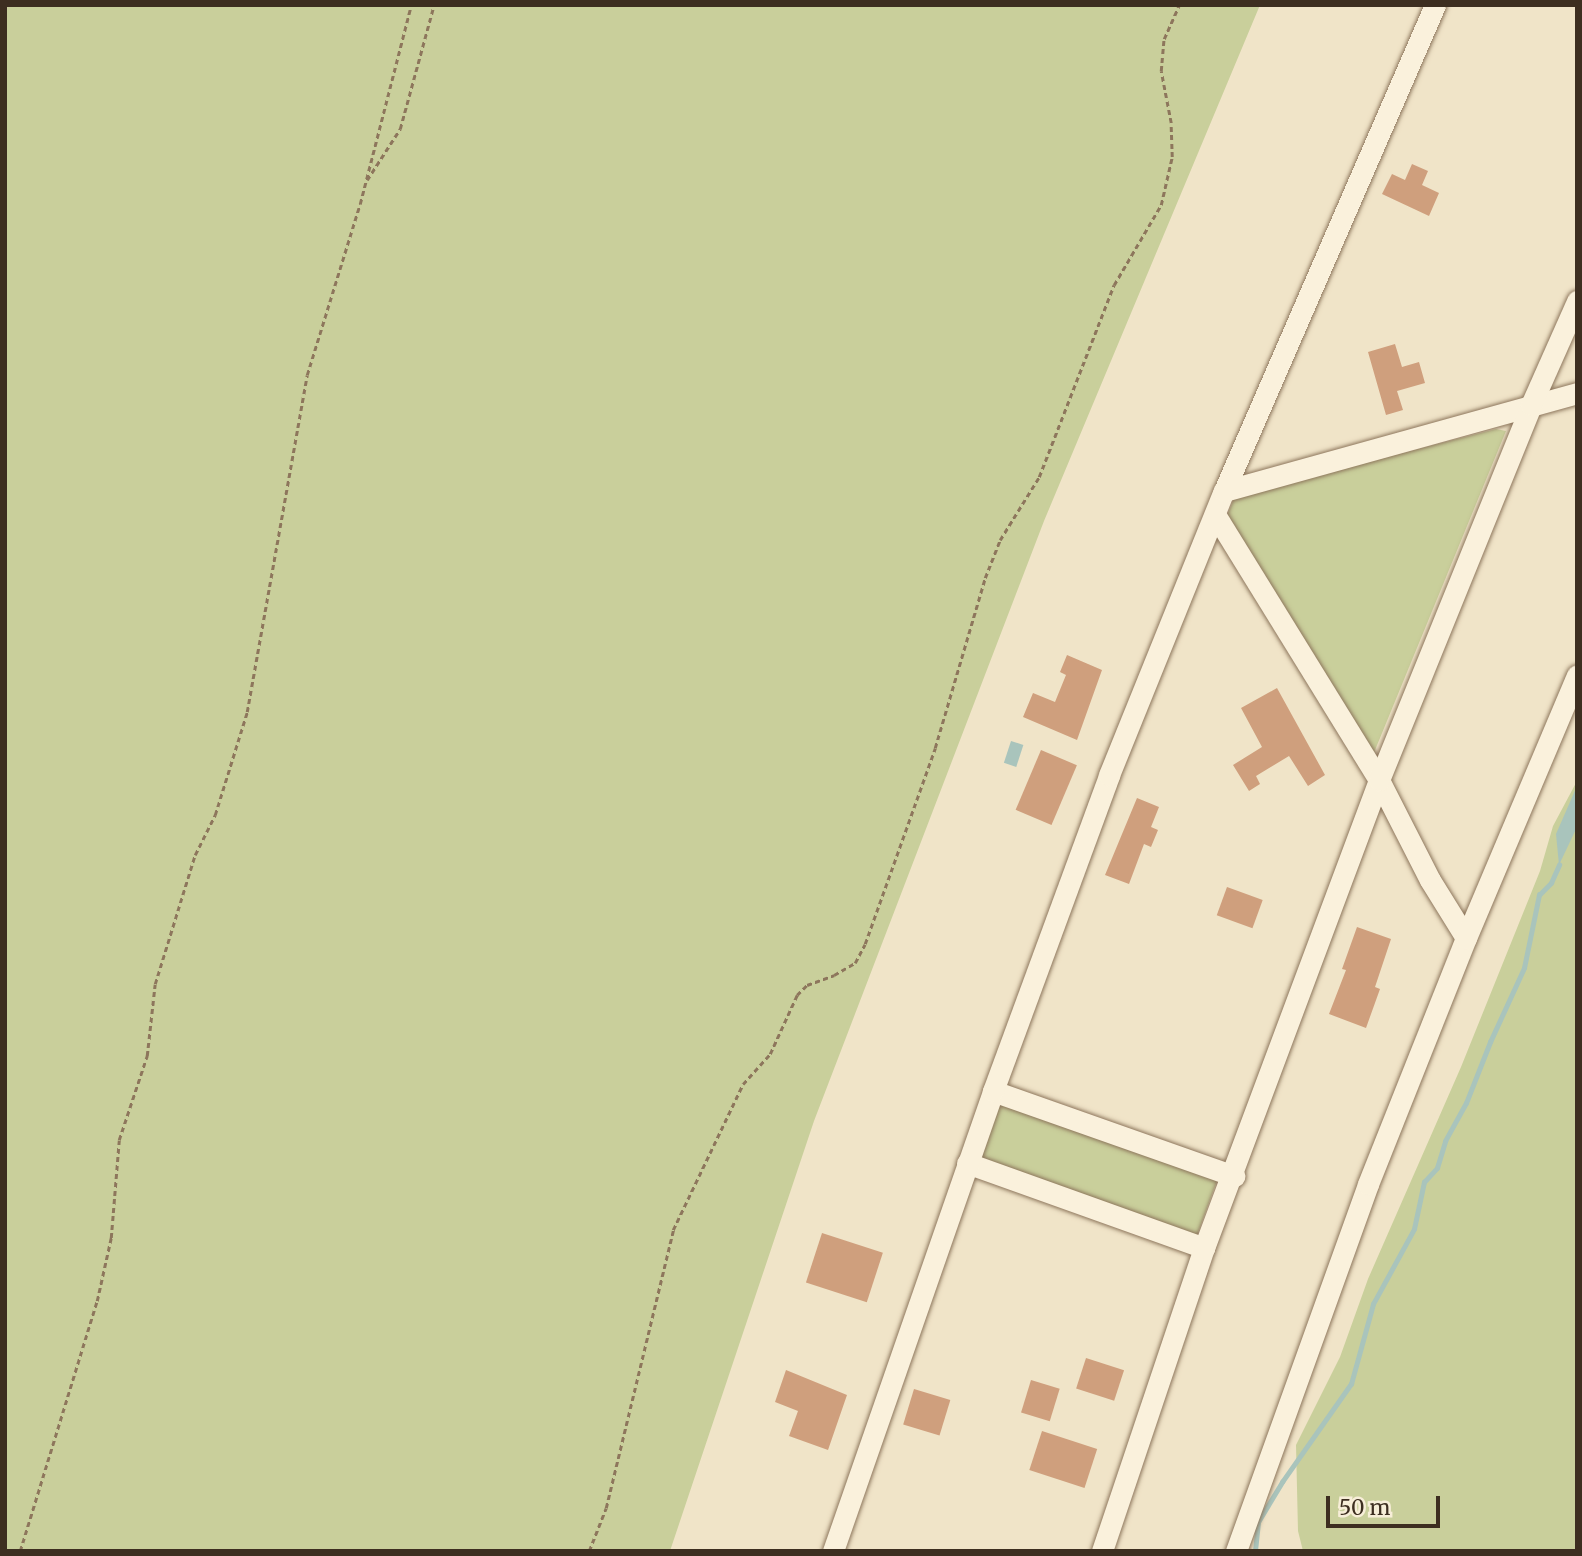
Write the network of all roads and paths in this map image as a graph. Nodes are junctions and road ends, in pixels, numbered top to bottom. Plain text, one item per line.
1 (411, 5) edge
2 (434, 5) edge
3 (1180, 5) edge
4 (1435, 5) edge
5 (365, 182) junction
6 (1577, 301) edge
7 (1577, 393) edge
8 (1531, 405) junction
9 (1224, 491) junction
10 (1216, 516) junction
11 (1577, 675) edge
12 (1379, 780) junction
13 (1466, 938) junction
14 (993, 1091) junction
15 (968, 1163) junction
16 (1234, 1176) junction
17 (1204, 1248) junction
18 (20, 1551) edge
19 (589, 1551) edge
20 (833, 1551) edge
21 (1102, 1551) edge
22 (1236, 1551) edge

1 - 5 path
2 - 5 path
3 - 19 path
4 - 9 street
5 - 18 path
6 - 8 street
7 - 8 street
8 - 9 street
8 - 12 street
9 - 10 street
10 - 12 street
10 - 14 street
11 - 13 street
12 - 13 street
12 - 16 street
13 - 22 street
14 - 15 street
14 - 16 street
15 - 17 street
15 - 20 street
16 - 17 street
17 - 21 street

